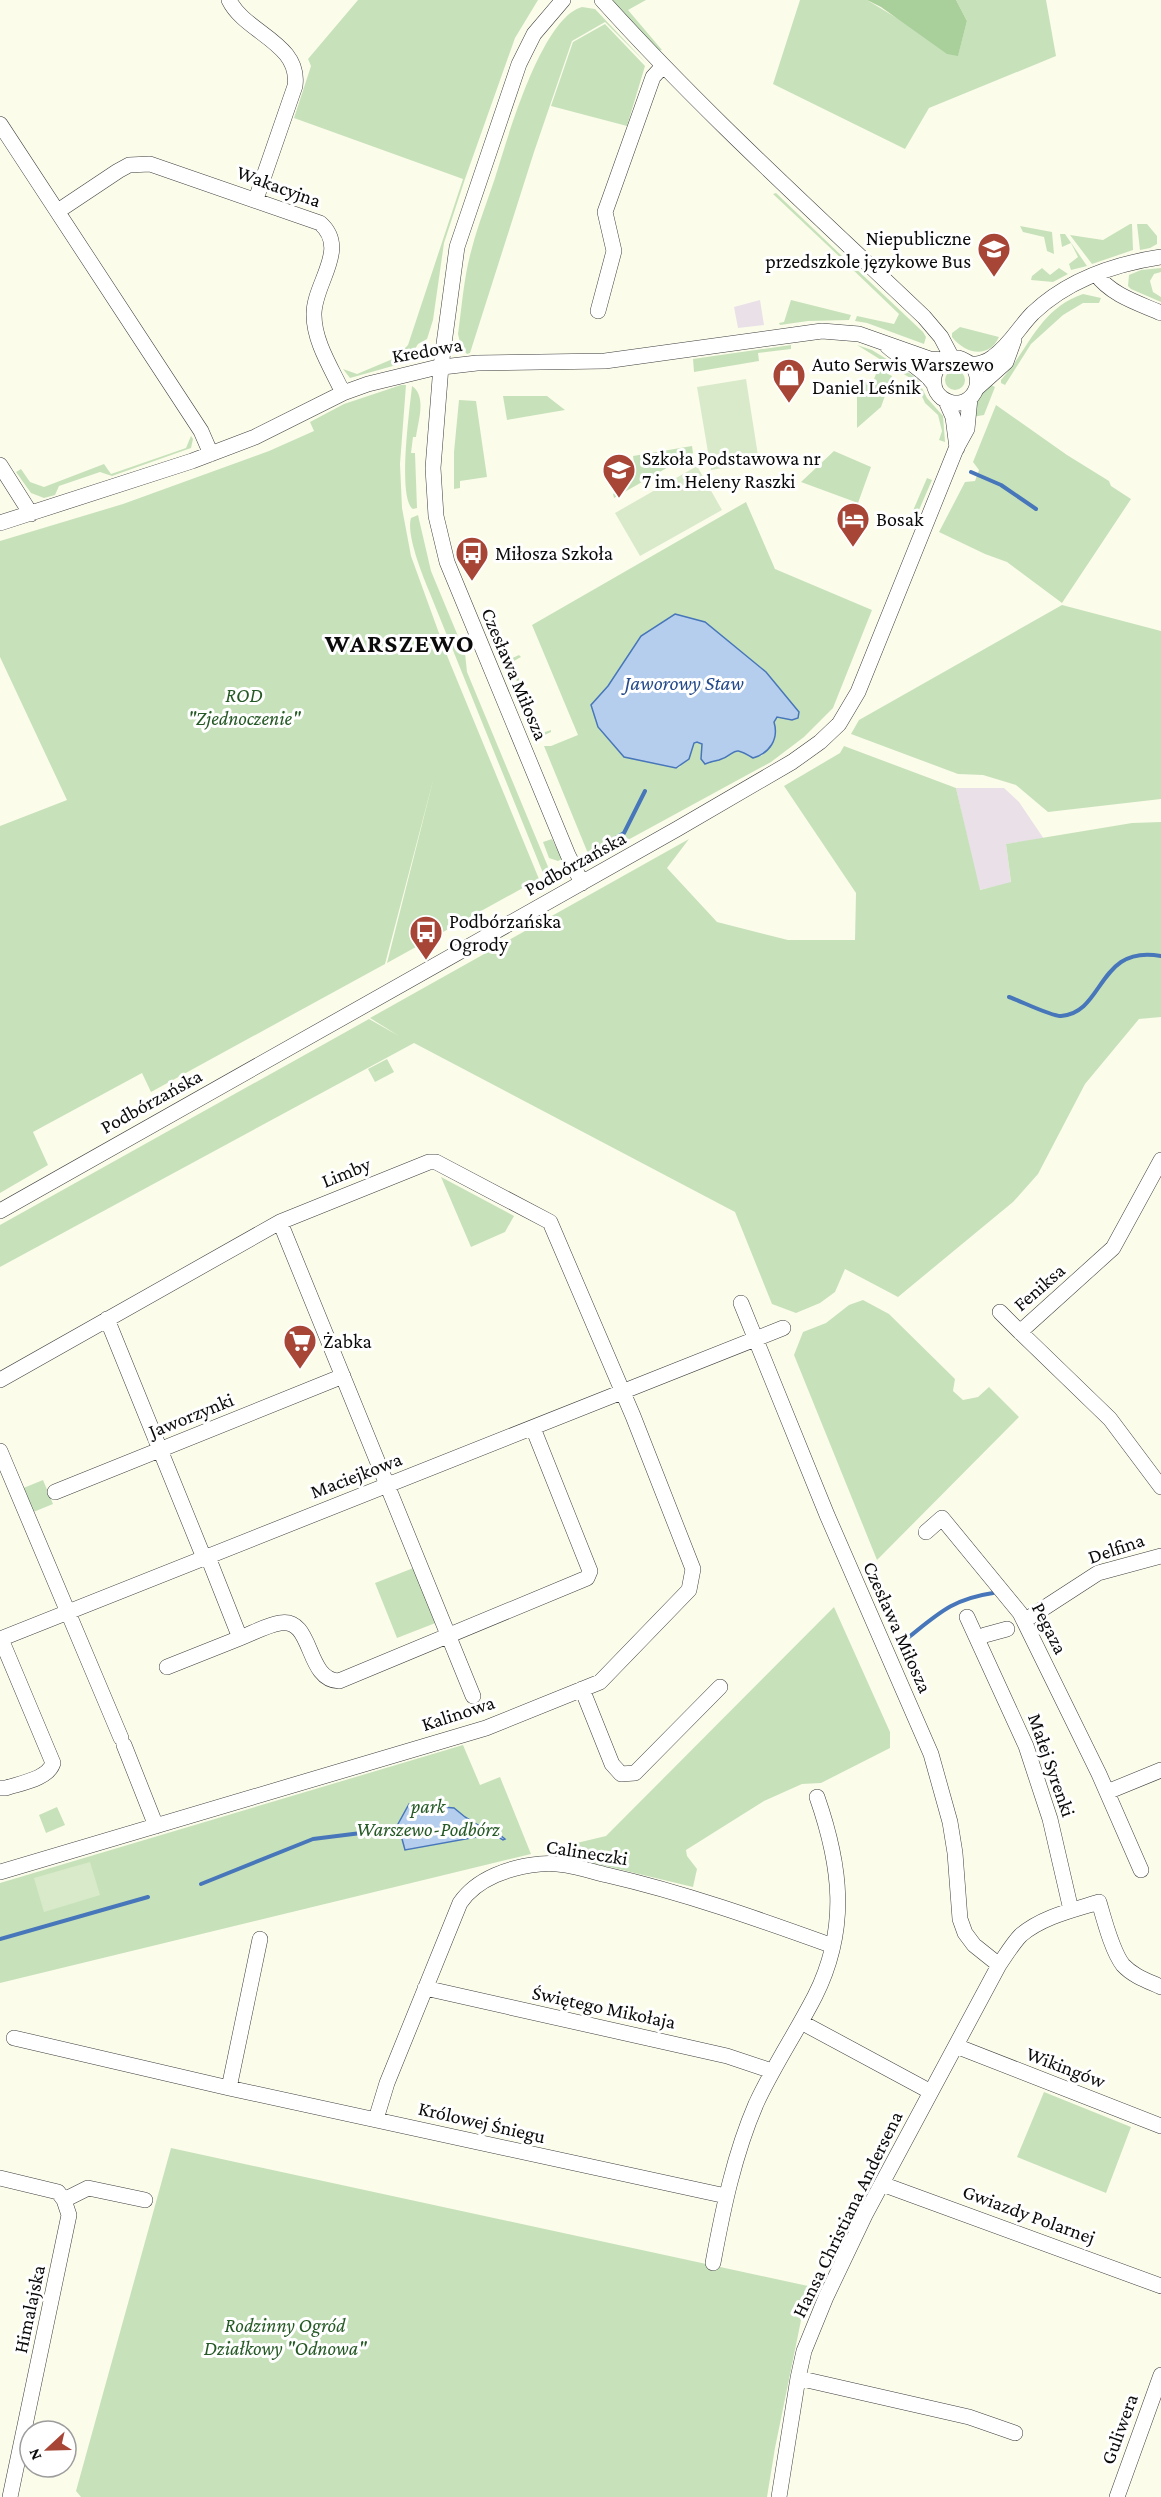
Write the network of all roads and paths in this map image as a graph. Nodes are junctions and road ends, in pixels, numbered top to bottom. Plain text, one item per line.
1 (229, 0) edge
2 (563, 0) edge
3 (602, 0) edge
4 (663, 66) junction
5 (0, 124) edge
6 (256, 199) junction
7 (58, 211) junction
8 (1161, 257) edge
9 (1096, 274) junction
10 (598, 311) dead end
11 (1161, 313) edge
12 (1015, 337) junction
13 (884, 344) junction
14 (949, 359) junction
15 (971, 364) junction
16 (441, 366) junction
17 (933, 383) junction
18 (343, 393) junction
19 (974, 393) junction
20 (946, 401) junction
21 (957, 448) junction
22 (210, 454) junction
23 (0, 465) edge
24 (31, 514) junction
25 (0, 523) edge
26 (582, 883) junction
27 (1161, 1160) edge
28 (0, 1211) edge
29 (280, 1222) junction
30 (741, 1303) dead end
31 (1000, 1312) dead end
32 (107, 1319) junction
33 (783, 1328) dead end
34 (1020, 1332) junction
35 (756, 1339) junction
36 (343, 1376) junction
37 (0, 1380) edge
38 (623, 1392) junction
39 (534, 1428) junction
40 (161, 1450) junction
41 (0, 1451) edge
42 (388, 1485) junction
43 (1161, 1487) edge
44 (55, 1492) dead end
45 (926, 1532) dead end
46 (1161, 1556) edge
47 (206, 1557) junction
48 (69, 1612) junction
49 (967, 1617) dead end
50 (1024, 1621) junction
51 (1007, 1629) dead end
52 (448, 1635) junction
53 (240, 1638) junction
54 (1, 1639) edge
55 (978, 1639) junction
56 (167, 1667) dead end
57 (720, 1687) dead end
58 (582, 1689) junction
59 (473, 1696) dead end
60 (1161, 1770) edge
61 (0, 1788) edge
62 (1107, 1792) junction
63 (818, 1797) dead end
64 (156, 1826) junction
65 (1141, 1870) dead end
66 (0, 1872) edge
67 (1071, 1910) junction
68 (261, 1939) dead end
69 (833, 1946) junction
70 (999, 1965) junction
71 (1161, 1987) edge
72 (425, 1988) junction
73 (801, 2022) junction
74 (14, 2038) dead end
75 (956, 2046) junction
76 (772, 2071) junction
77 (229, 2088) junction
78 (932, 2092) junction
79 (376, 2119) junction
80 (1161, 2126) edge
81 (0, 2178) edge
82 (882, 2184) junction
83 (726, 2196) junction
84 (64, 2200) junction
85 (145, 2200) dead end
86 (713, 2263) dead end
87 (1161, 2286) edge
88 (1161, 2375) edge
89 (798, 2378) junction
90 (1015, 2433) dead end
91 (10, 2497) edge
92 (779, 2497) edge
93 (1117, 2497) edge

1 - 6 street
2 - 16 street, Czesława Miłosza
3 - 4 street
4 - 10 street
4 - 14 street
5 - 7 street
6 - 7 street, Wakacyjna
6 - 18 street, Wakacyjna
7 - 22 street
8 - 9 street
9 - 11 street
9 - 12 street
12 - 15 street
12 - 19 street
13 - 14 street, Kredowa
13 - 16 street, Kredowa
13 - 17 street, Kredowa
14 - 15 street
14 - 17 street
15 - 19 street
16 - 18 street, Kredowa
16 - 26 street, Czesława Miłosza
17 - 20 street
18 - 22 street, Kredowa
19 - 20 street
19 - 21 street, Podbórzańska
20 - 21 street, Podbórzańska
21 - 26 street, Podbórzańska
22 - 24 street, Kredowa
23 - 24 street
24 - 25 street, Kredowa
26 - 28 street, Podbórzańska
27 - 34 street, Feniksa
29 - 32 street, Limby
29 - 36 street
29 - 38 street, Limby
30 - 35 street, Czesława Miłosza
31 - 34 street
32 - 37 street, Limby
32 - 40 street
33 - 35 street, Maciejkowa
34 - 43 street, Feniksa
35 - 38 street, Maciejkowa
35 - 70 street, Czesława Miłosza
36 - 40 street, Jaworzynki
36 - 42 street
38 - 39 street, Maciejkowa
38 - 58 street, Kalinowa
39 - 42 street, Maciejkowa
39 - 52 street
40 - 44 street, Jaworzynki
40 - 47 street
41 - 48 street
42 - 47 street, Maciejkowa
42 - 52 street
45 - 50 street, Pegaza
46 - 50 street, Delfina
47 - 48 street, Maciejkowa
47 - 53 street
48 - 54 street, Maciejkowa
48 - 64 street
49 - 55 street, Małej Syrenki
50 - 62 street, Pegaza
51 - 55 street
52 - 53 street
52 - 59 street
53 - 56 street
54 - 61 street
55 - 67 street, Małej Syrenki
57 - 58 street
58 - 64 street, Kalinowa
60 - 62 street
62 - 65 street, Pegaza
63 - 69 street
64 - 66 street, Kalinowa
67 - 70 street, Hansa Christiana Andersena
67 - 71 street, Hansa Christiana Andersena
68 - 77 street
69 - 72 street, Calineczki
69 - 73 street
70 - 75 street, Hansa Christiana Andersena
72 - 76 street, Świętego Mikołaja
72 - 79 street, Calineczki
73 - 76 street
73 - 78 street
74 - 77 street, Królowej Śniegu
75 - 78 street, Hansa Christiana Andersena
75 - 80 street, Wikingów
76 - 83 street
77 - 79 street, Królowej Śniegu
78 - 82 street, Hansa Christiana Andersena
79 - 83 street, Królowej Śniegu
81 - 84 street
82 - 87 street, Gwiazdy Polarnej
82 - 89 street, Hansa Christiana Andersena
83 - 86 street
84 - 85 street
84 - 91 street, Himalajska
88 - 93 street, Guliwera
89 - 90 street
89 - 92 street, Hansa Christiana Andersena

